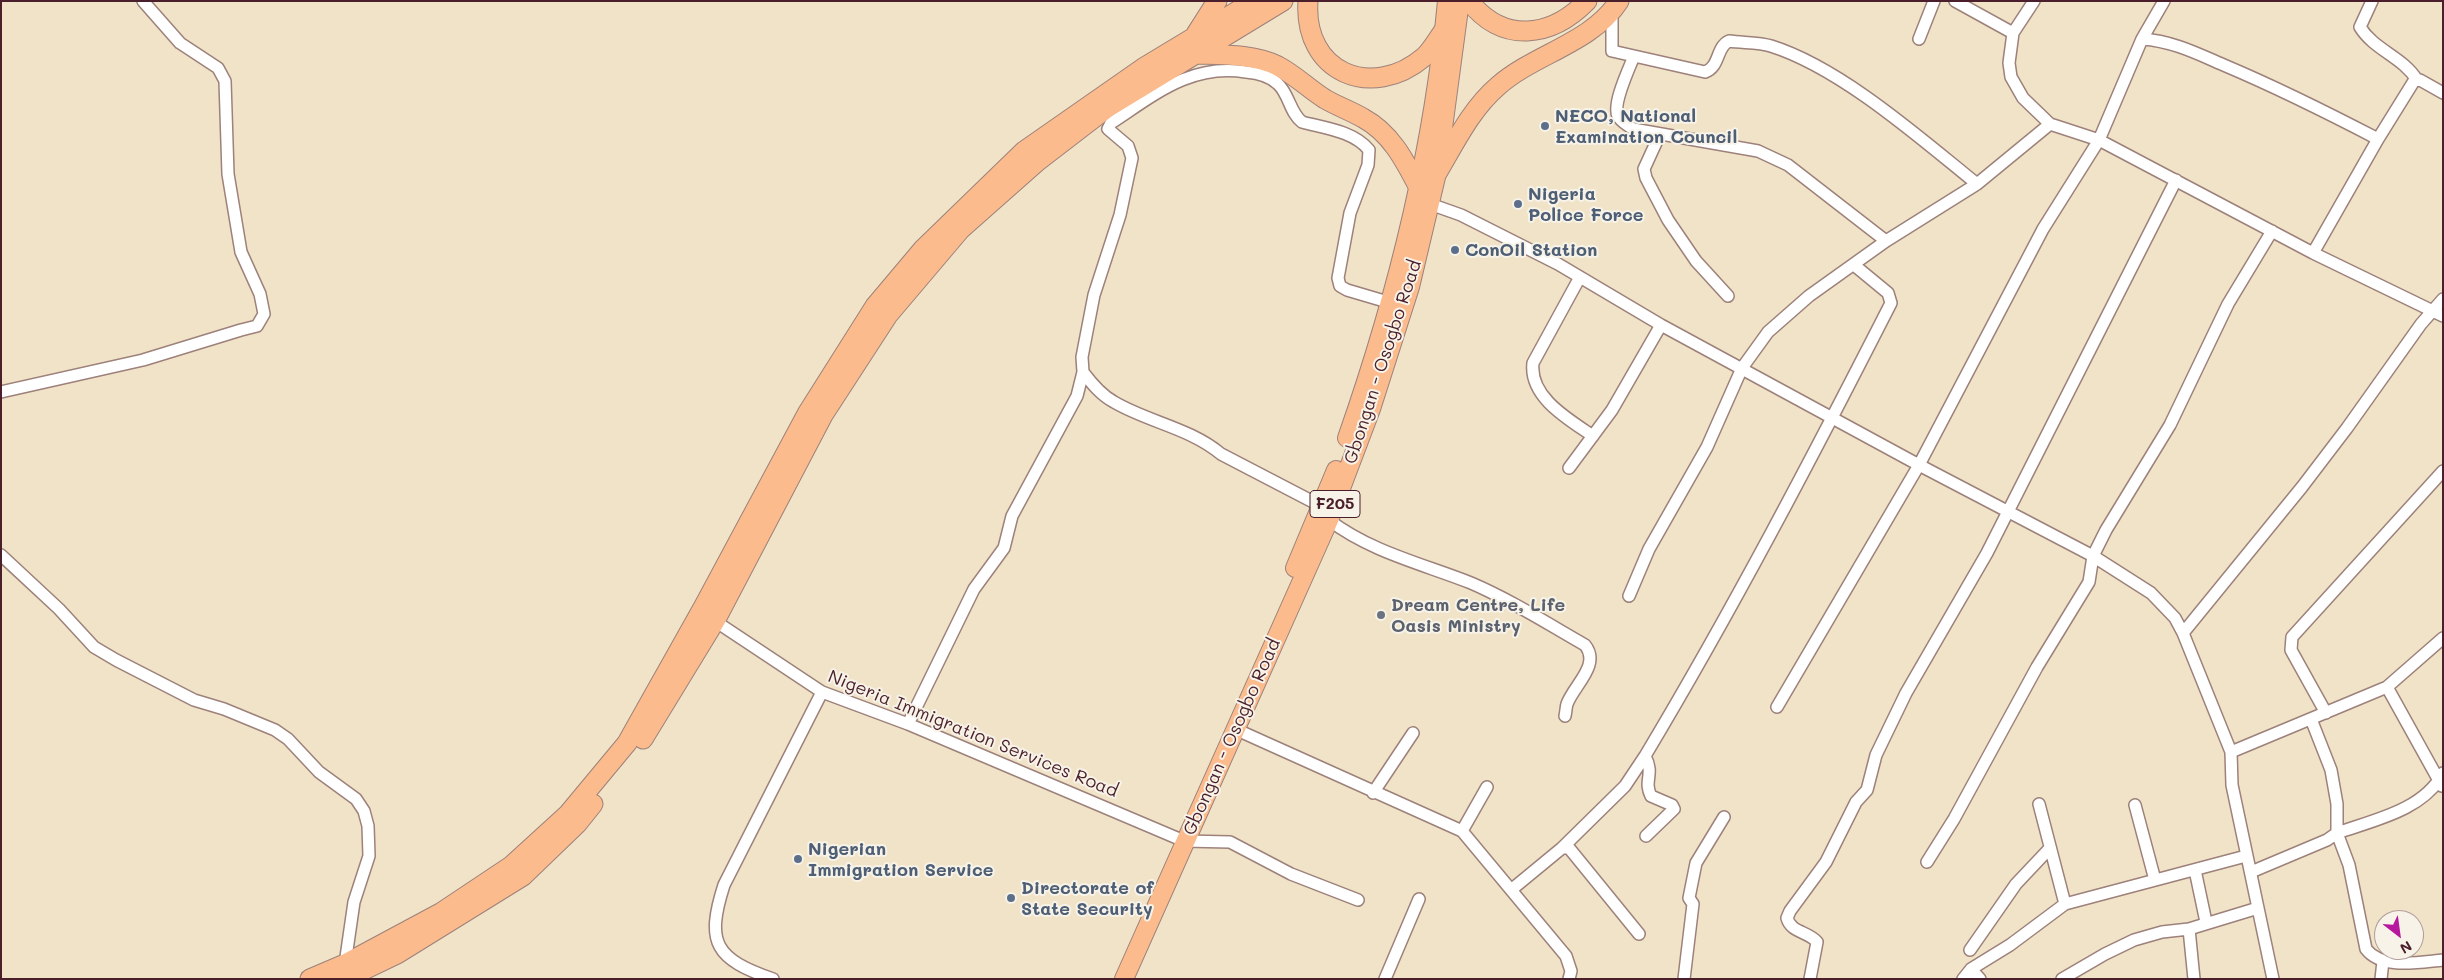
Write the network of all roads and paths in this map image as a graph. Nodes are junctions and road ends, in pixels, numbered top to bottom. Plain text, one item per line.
1 (143, 1) edge
2 (1217, 1) edge
3 (1254, 1) edge
4 (1283, 1) edge
5 (1308, 1) edge
6 (1447, 1) edge
7 (1460, 1) edge
8 (1469, 1) edge
9 (1587, 1) edge
10 (1934, 1) edge
11 (1955, 1) edge
12 (2034, 1) edge
13 (2164, 1) edge
14 (2372, 1) edge
15 (1616, 6) edge
16 (1445, 29) junction
17 (2013, 33) junction
18 (1919, 39) dead end
19 (2142, 39) junction
20 (1195, 46) junction
21 (1634, 56) junction
22 (2417, 80) junction
23 (2443, 92) edge
24 (2050, 124) junction
25 (1660, 134) junction
26 (2378, 139) junction
27 (2098, 140) junction
28 (1437, 173) junction
29 (2176, 180) junction
30 (1977, 184) junction
31 (1419, 188) junction
32 (1430, 204) junction
33 (2272, 231) junction
34 (1886, 242) junction
35 (2313, 252) junction
36 (1854, 265) junction
37 (1580, 277) junction
38 (1728, 296) dead end
39 (2443, 299) edge
40 (1391, 303) junction
41 (2438, 313) edge
42 (1662, 325) junction
43 (1742, 368) junction
44 (1083, 372) junction
45 (1, 392) edge
46 (1100, 392) junction
47 (1077, 396) junction
48 (1833, 418) junction
49 (1593, 436) junction
50 (1919, 465) junction
51 (1569, 468) dead end
52 (2443, 470) edge
53 (2006, 512) junction
54 (1325, 513) junction
55 (1, 555) edge
56 (2093, 556) junction
57 (1629, 596) dead end
58 (715, 621) junction
59 (2183, 633) junction
60 (2443, 638) edge
61 (2387, 687) junction
62 (822, 692) junction
63 (1777, 707) dead end
64 (2326, 713) junction
65 (1566, 716) dead end
66 (2311, 719) junction
67 (908, 724) junction
68 (1235, 729) junction
69 (1413, 733) dead end
70 (2231, 752) junction
71 (1645, 756) junction
72 (2441, 781) edge
73 (1487, 788) dead end
74 (1373, 793) junction
75 (2039, 804) dead end
76 (2135, 805) dead end
77 (1724, 818) dead end
78 (1462, 831) junction
79 (2337, 833) junction
80 (1646, 836) dead end
81 (1179, 839) junction
82 (1562, 848) junction
83 (2050, 848) junction
84 (2246, 856) junction
85 (1927, 862) dead end
86 (2195, 870) junction
87 (2250, 872) junction
88 (2155, 880) junction
89 (1511, 890) junction
90 (1419, 899) dead end
91 (1358, 900) dead end
92 (2065, 904) junction
93 (2258, 908) junction
94 (2206, 922) junction
95 (2189, 929) junction
96 (1639, 934) dead end
97 (1970, 950) dead end
98 (2443, 960) edge
99 (2384, 961) junction
100 (1972, 970) junction
101 (345, 971) edge
102 (310, 979) edge
103 (773, 979) edge
104 (1111, 979) edge
105 (1124, 979) edge
106 (1385, 979) edge
107 (1569, 979) edge
108 (1684, 979) edge
109 (1810, 979) edge
110 (1963, 979) edge
111 (1980, 979) edge
112 (2062, 979) edge
113 (2194, 979) edge
114 (2273, 979) edge
115 (2382, 979) edge

1 - 45 street
2 - 20 highway
3 - 20 highway
4 - 20 highway
5 - 16 highway
6 - 16 main road, Gbongan - Osogbo Road / F205
7 - 28 main road, Gbongan - Osogbo Road / F205
8 - 9 highway
10 - 18 street
11 - 17 street
12 - 17 street
13 - 19 street
14 - 22 street
15 - 21 street
15 - 28 highway
16 - 31 main road, Gbongan - Osogbo Road / F205
17 - 24 street
19 - 26 street
19 - 27 street
20 - 31 highway
20 - 58 highway
20 - 101 highway
21 - 25 street
21 - 30 street
22 - 23 street
22 - 26 street
24 - 27 street
24 - 30 street
25 - 34 street
25 - 38 street
26 - 35 street
27 - 29 street
27 - 50 street
28 - 32 main road, Gbongan - Osogbo Road / F205
29 - 33 street
29 - 53 street
30 - 34 street
31 - 40 main road, Gbongan - Osogbo Road / F205
32 - 37 street
32 - 54 main road, Gbongan - Osogbo Road / F205
33 - 35 street
33 - 56 street
34 - 36 street
35 - 41 street
36 - 43 street
36 - 48 street
37 - 42 street
37 - 49 street
39 - 41 street
40 - 44 street
40 - 54 main road, Gbongan - Osogbo Road / F205
41 - 59 street
42 - 43 street
42 - 49 street
43 - 48 street
43 - 57 street
44 - 46 street
44 - 47 street
46 - 47 street
46 - 54 street
47 - 67 street
48 - 50 street
48 - 71 street
49 - 51 street
50 - 53 street
50 - 63 street
52 - 64 street
53 - 56 street
53 - 109 street
54 - 65 street
54 - 68 main road, Gbongan - Osogbo Road / F205
54 - 81 main road, Gbongan - Osogbo Road / F205
55 - 101 street
56 - 59 street
56 - 85 street
58 - 62 street, Nigeria Immigration Services Road
58 - 101 highway
59 - 70 street
60 - 61 street
61 - 64 street
61 - 72 street
62 - 67 street, Nigeria Immigration Services Road
62 - 103 street
64 - 66 street
66 - 70 street
66 - 79 street
67 - 81 street, Nigeria Immigration Services Road
68 - 74 street
68 - 81 main road, Gbongan - Osogbo Road / F205
69 - 74 street
70 - 84 street
71 - 80 street
71 - 82 street
72 - 79 street
73 - 78 street
74 - 78 street
75 - 83 street
76 - 88 street
77 - 108 street
78 - 89 street
79 - 87 street
79 - 99 street
81 - 91 street
81 - 104 main road, Gbongan - Osogbo Road / F205
81 - 105 main road, Gbongan - Osogbo Road / F205
82 - 89 street
82 - 96 street
83 - 92 street
83 - 97 street
84 - 86 street
84 - 87 street
86 - 88 street
86 - 94 street
87 - 93 street
88 - 92 street
89 - 107 street
90 - 106 street
92 - 100 street
93 - 94 street
93 - 114 street
94 - 95 street
95 - 112 street
95 - 113 street
98 - 99 street
99 - 115 street
100 - 110 street
100 - 111 street
101 - 102 highway

